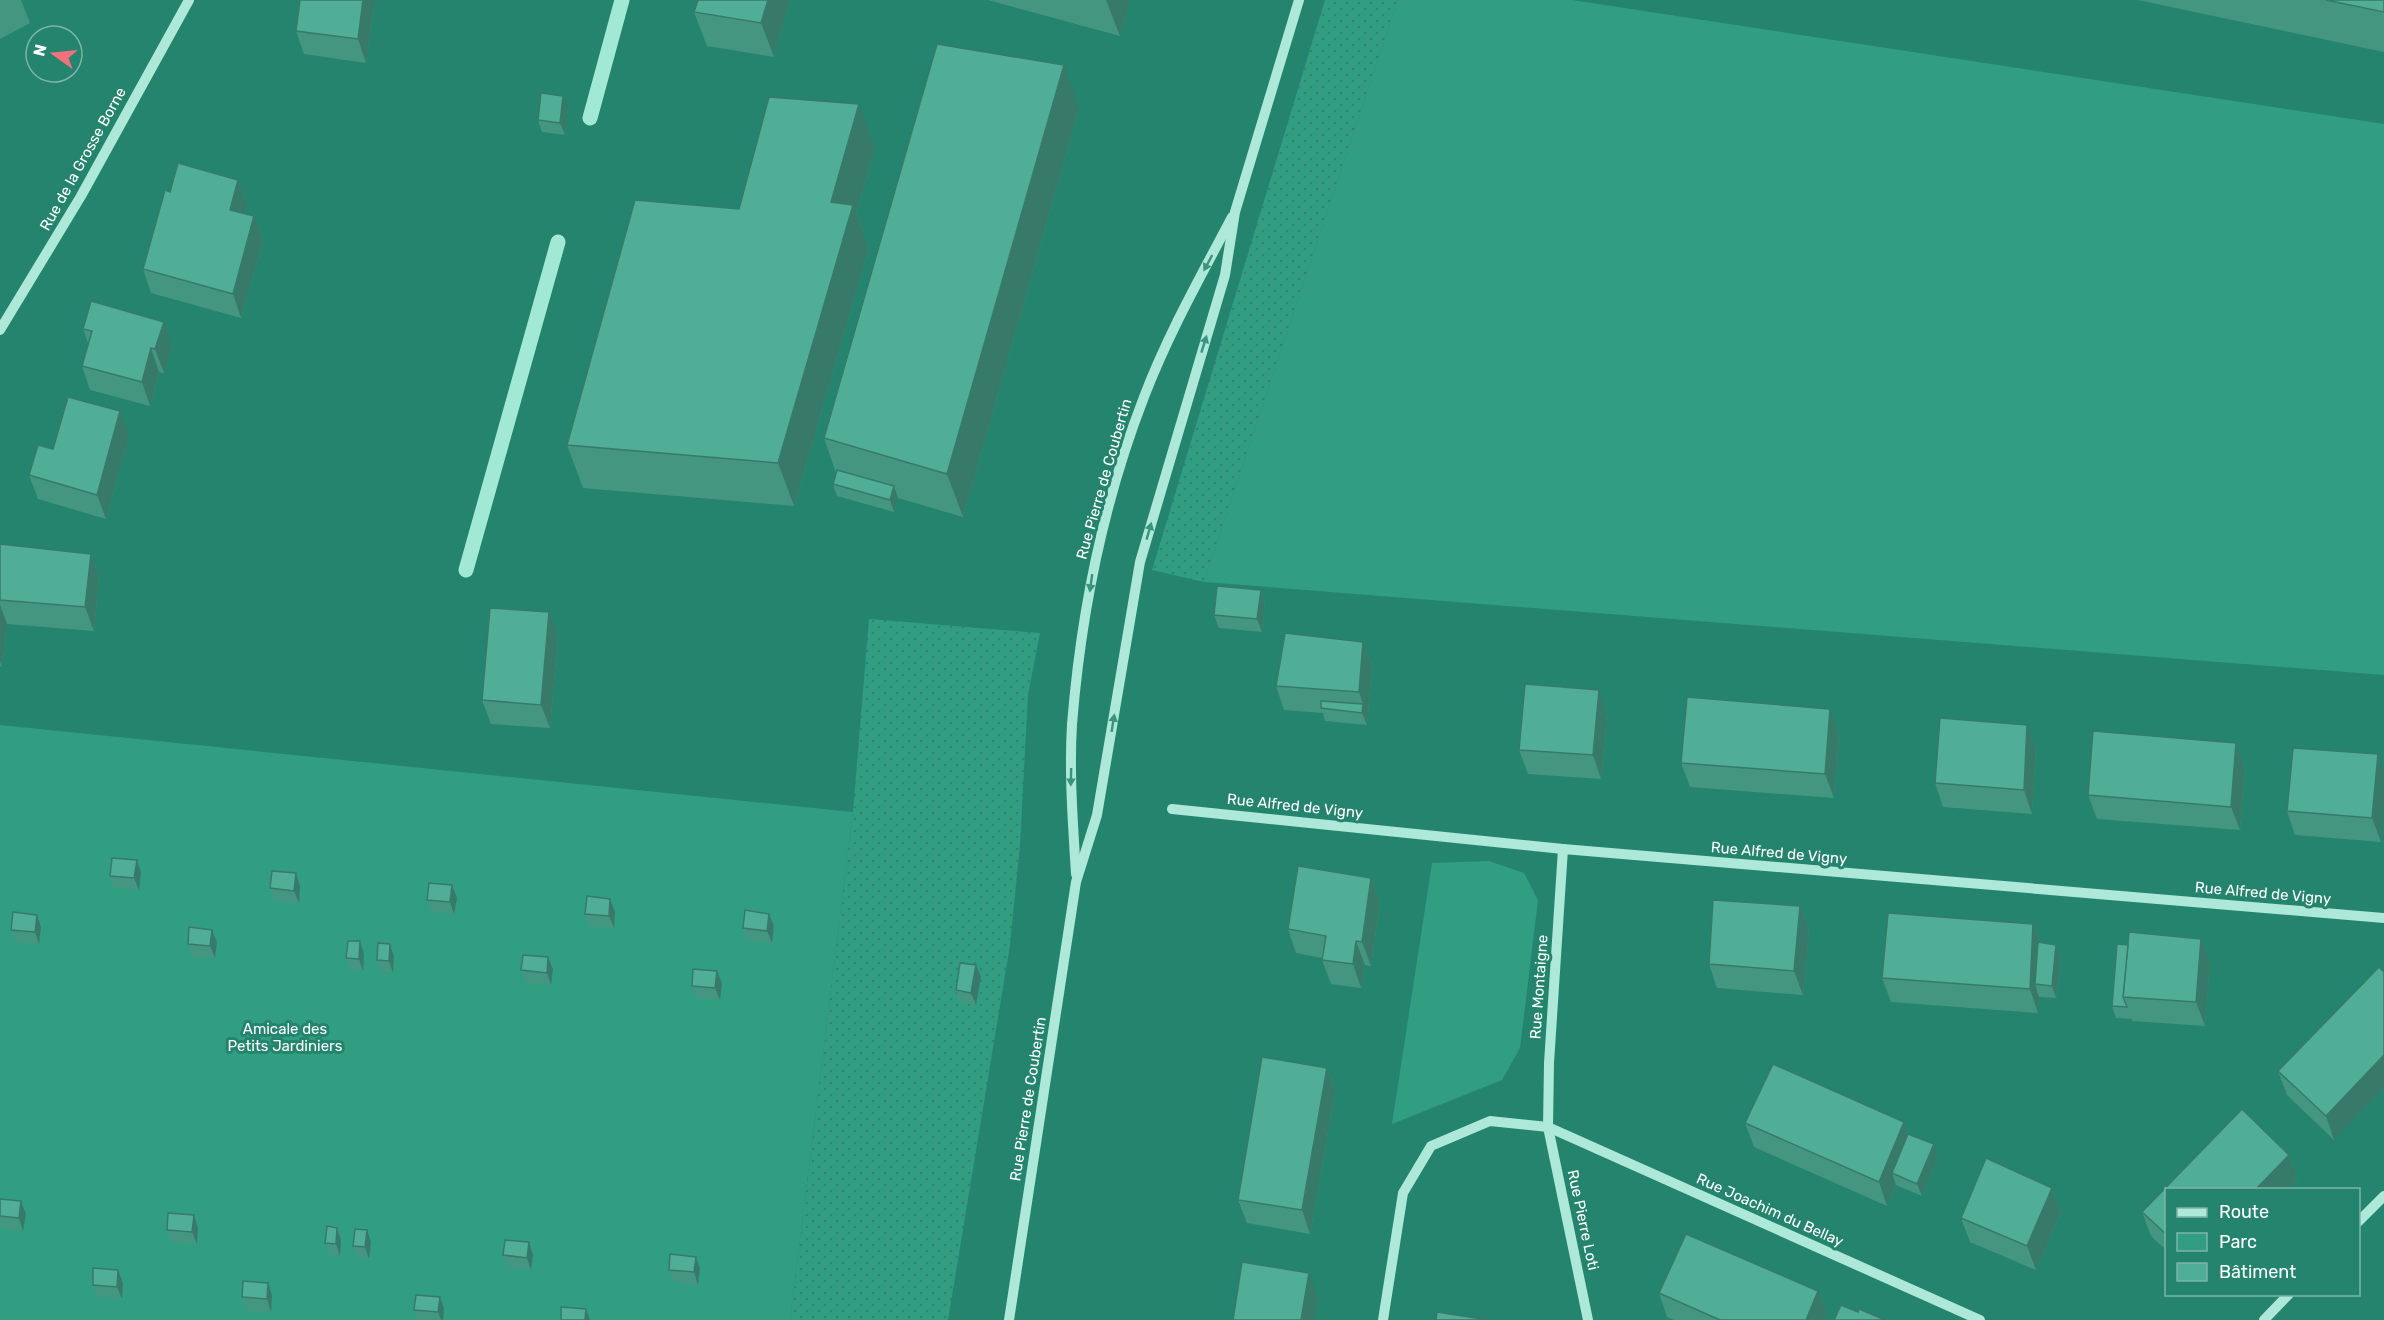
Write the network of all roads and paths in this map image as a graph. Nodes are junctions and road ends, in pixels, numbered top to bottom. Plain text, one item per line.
1 (189, 0) edge
2 (1299, 0) edge
3 (1235, 212) junction
4 (0, 330) edge
5 (1172, 808) dead end
6 (1563, 849) junction
7 (1076, 882) junction
8 (2384, 918) edge
9 (1548, 1127) junction
10 (2384, 1196) edge
11 (2360, 1220) edge
12 (2287, 1296) edge
13 (1009, 1320) edge
14 (1383, 1320) edge
15 (1588, 1320) edge
16 (1980, 1320) edge
17 (2264, 1320) edge

1 - 4 street, Rue de la Grosse Borne
2 - 3 street, Rue Pierre de Coubertin
7 -> 3 street, Rue Pierre de Coubertin
3 -> 7 street, Rue Pierre de Coubertin
5 - 6 street, Rue Alfred de Vigny
6 - 8 street, Rue Alfred de Vigny
6 - 9 street, Rue Montaigne
7 - 13 street, Rue Pierre de Coubertin
9 - 14 street, Rue Joachim du Bellay
9 - 15 street, Rue Pierre Loti
9 - 16 street, Rue Joachim du Bellay
10 - 11 street
12 - 17 street

